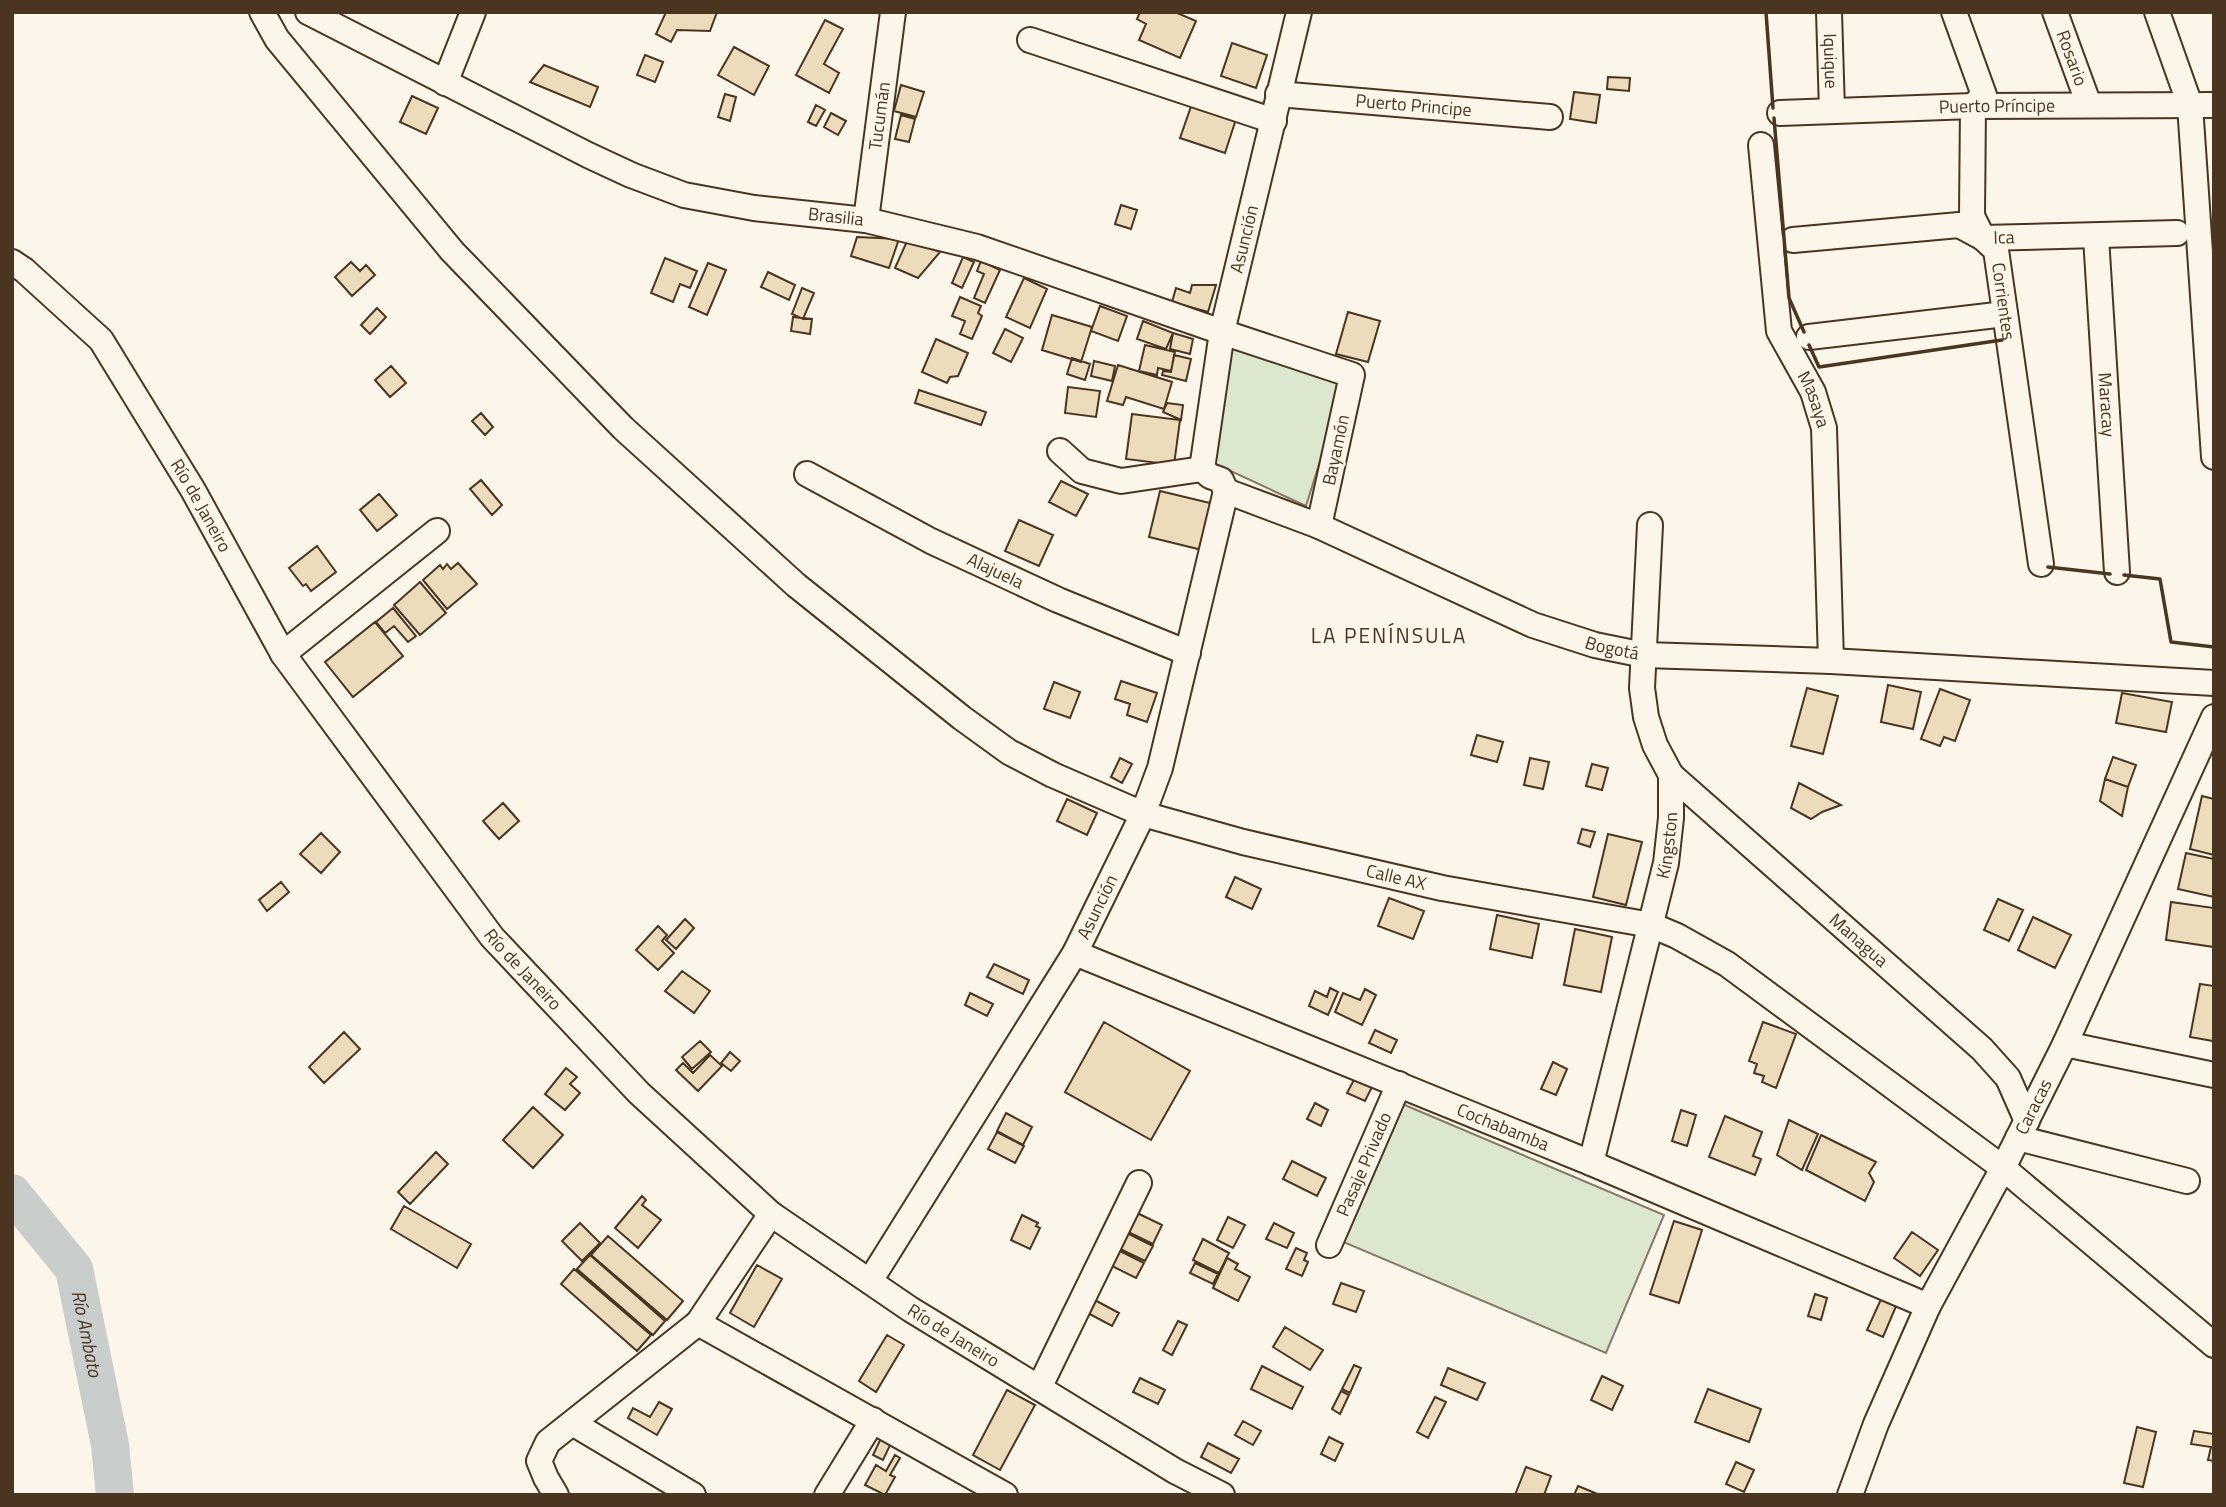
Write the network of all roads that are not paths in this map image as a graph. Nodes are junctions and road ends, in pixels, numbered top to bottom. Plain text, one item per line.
1 (262, 12) edge
2 (307, 12) edge
3 (473, 12) edge
4 (893, 12) edge
5 (1299, 12) edge
6 (1829, 12) edge
7 (1954, 12) edge
8 (2055, 12) edge
9 (2157, 12) edge
10 (338, 20) edge
11 (1030, 40) dead end
12 (444, 83) junction
13 (1278, 94) junction
14 (2089, 105) junction
15 (2202, 105) edge
16 (1973, 106) junction
17 (1832, 111) junction
18 (1780, 113) dead end
19 (1550, 117) dead end
20 (1274, 121) junction
21 (1761, 145) dead end
22 (866, 220) junction
23 (2177, 233) dead end
24 (2096, 237) junction
25 (1983, 238) junction
26 (1793, 240) dead end
27 (12, 262) edge
28 (2005, 314) junction
29 (1222, 332) junction
30 (1809, 337) dead end
31 (1352, 375) joint
32 (1060, 451) dead end
33 (2214, 457) edge
34 (1202, 469) junction
35 (807, 474) dead end
36 (1227, 491) junction
37 (1650, 525) dead end
38 (1319, 526) junction
39 (437, 531) dead end
40 (2041, 564) dead end
41 (2117, 572) dead end
42 (1188, 653) junction
43 (284, 654) junction
44 (1644, 655) junction
45 (1830, 661) junction
46 (2214, 682) edge
47 (2214, 717) edge
48 (1671, 775) junction
49 (1143, 814) junction
50 (1651, 925) junction
51 (1075, 953) junction
52 (2065, 1044) junction
53 (2214, 1075) edge
54 (1399, 1084) junction
55 (2022, 1130) junction
56 (1591, 1163) junction
57 (2003, 1168) junction
58 (2187, 1181) dead end
59 (1139, 1183) dead end
60 (771, 1214) junction
61 (1329, 1245) dead end
62 (870, 1281) junction
63 (1928, 1306) junction
64 (698, 1323) junction
65 (2214, 1345) edge
66 (1039, 1388) junction
67 (873, 1420) junction
68 (575, 1424) junction
69 (556, 1495) edge
70 (692, 1495) edge
71 (827, 1495) edge
72 (1005, 1495) edge
73 (1222, 1495) edge
74 (1850, 1495) edge

1 - 49 street, Calle AX
2 - 10 street, Brasilia
3 - 12 street
4 - 22 street, Tucumán
5 - 13 street, Asunción
6 - 17 street, Iquique
7 - 16 street, Corrientes
8 - 14 street, Rosario
9 - 15 street
10 - 12 street, Brasilia
11 - 20 street
12 - 22 street, Brasilia
13 - 19 street, Puerto Principe
13 - 20 street, Asunción
14 - 15 street, Puerto Príncipe
14 - 16 street, Puerto Príncipe
15 - 33 street
16 - 17 street, Puerto Príncipe
16 - 25 street, Corrientes
17 - 18 street, Puerto Príncipe
20 - 29 street, Asunción
21 - 45 street, Masaya
22 - 29 street, Brasilia
23 - 24 street, Ica
24 - 25 street, Ica
24 - 41 street, Maracay
25 - 26 street, Ica
25 - 28 street, Corrientes
27 - 43 street, Río de Janeiro
28 - 30 street
28 - 40 street, Corrientes
29 - 31 street, Brasilia
29 - 34 street, Asunción
31 - 38 street, Bayamón
32 - 34 street
34 - 36 street, Bogotá
35 - 42 street, Alajuela
36 - 38 street, Bogotá
36 - 42 street, Asunción
37 - 44 street, Kingston
38 - 44 street, Bogotá
39 - 43 street
42 - 49 street, Asunción
43 - 60 street, Río de Janeiro
44 - 45 street, Bogotá
44 - 48 street, Kingston
45 - 46 street, Bogotá
47 - 52 street, Caracas
48 - 50 street, Kingston
48 - 55 street, Managua
49 - 50 street, Calle AX
49 - 51 street, Asunción
50 - 56 street, Kingston
50 - 57 street, Calle AX
51 - 54 street, Cochabamba
51 - 62 street, Asunción
52 - 53 street
52 - 55 street, Caracas
54 - 56 street, Cochabamba
54 - 61 street, Pasaje Privado
55 - 57 street, Caracas
55 - 58 street
56 - 63 street, Cochabamba
57 - 63 street, Caracas
57 - 65 street, Calle AX
59 - 66 street
60 - 62 street, Río de Janeiro
60 - 64 street
62 - 66 street, Río de Janeiro
63 - 74 street, Caracas
64 - 67 street
64 - 68 street
66 - 73 street, Río de Janeiro
67 - 71 street
67 - 72 street
68 - 69 street
68 - 70 street

